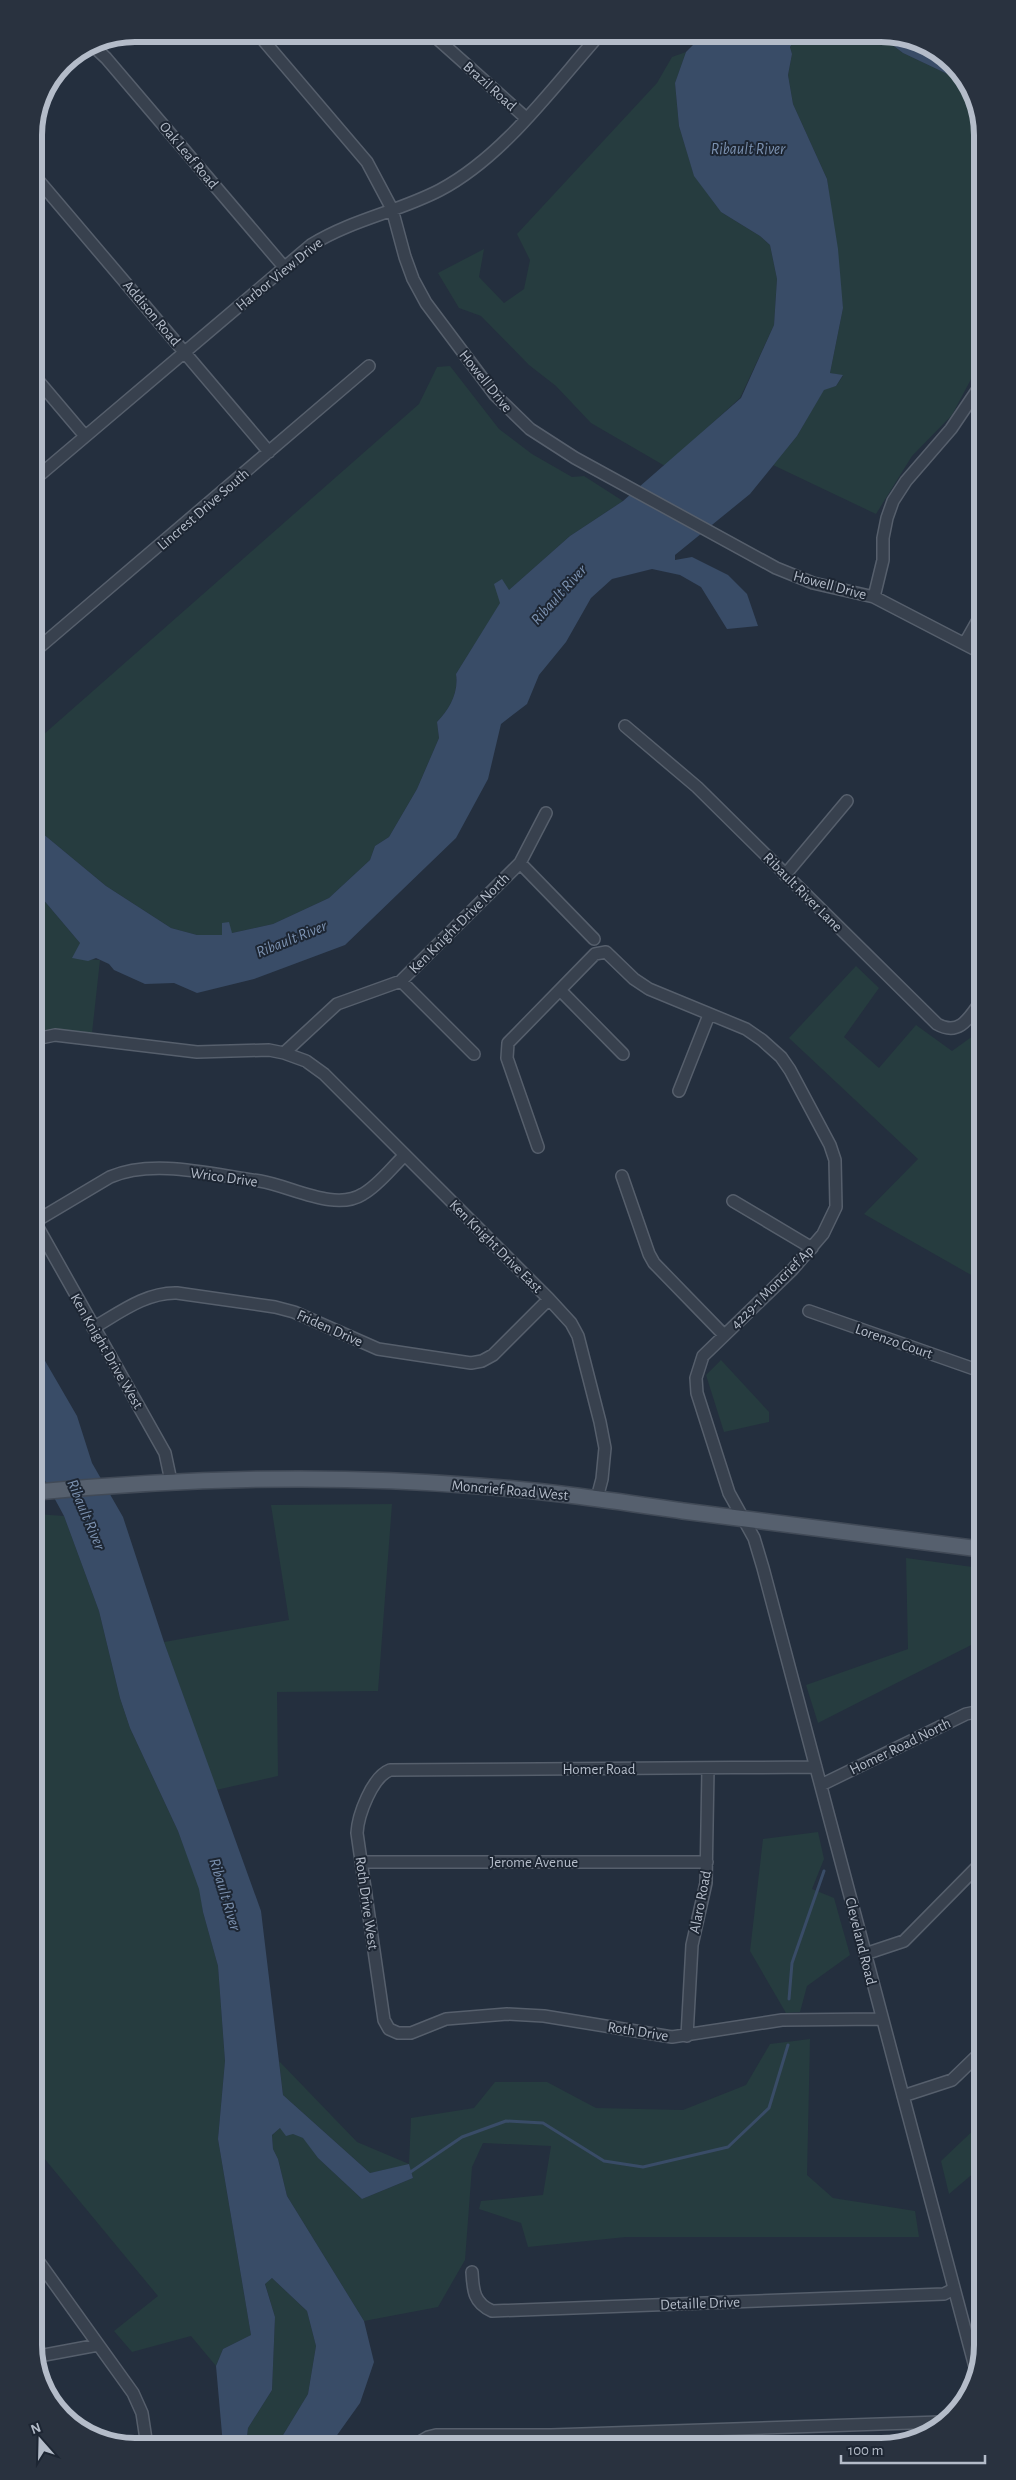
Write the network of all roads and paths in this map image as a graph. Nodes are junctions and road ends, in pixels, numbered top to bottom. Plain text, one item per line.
1 (265, 42) edge
2 (441, 42) edge
3 (592, 43) edge
4 (98, 51) edge
5 (526, 118) junction
6 (43, 186) edge
7 (392, 209) junction
8 (284, 267) junction
9 (185, 352) junction
10 (370, 366) dead end
11 (43, 387) edge
12 (974, 395) edge
13 (85, 436) junction
14 (270, 452) junction
15 (43, 472) edge
16 (874, 597) junction
17 (974, 627) edge
18 (43, 644) edge
19 (965, 644) junction
20 (974, 649) edge
21 (625, 726) dead end
22 (847, 801) dead end
23 (546, 813) dead end
24 (520, 864) junction
25 (785, 875) junction
26 (594, 939) dead end
27 (401, 981) junction
28 (560, 990) junction
29 (974, 1011) edge
30 (709, 1015) junction
31 (43, 1038) edge
32 (284, 1053) junction
33 (474, 1054) dead end
34 (623, 1054) dead end
35 (679, 1091) dead end
36 (538, 1147) dead end
37 (405, 1155) junction
38 (622, 1176) dead end
39 (733, 1200) dead end
40 (43, 1218) edge
41 (43, 1234) edge
42 (812, 1248) junction
43 (549, 1299) junction
44 (809, 1311) dead end
45 (93, 1328) junction
46 (724, 1335) junction
47 (974, 1369) edge
48 (170, 1482) junction
49 (42, 1492) edge
50 (597, 1498) junction
51 (742, 1518) junction
52 (974, 1548) edge
53 (974, 1712) edge
54 (816, 1767) junction
55 (708, 1769) junction
56 (383, 1772) joint
57 (821, 1785) junction
58 (361, 1862) junction
59 (707, 1862) junction
60 (974, 1870) edge
61 (865, 1954) junction
62 (881, 2019) junction
63 (398, 2033) joint
64 (687, 2036) junction
65 (974, 2059) edge
66 (903, 2096) junction
67 (42, 2266) edge
68 (472, 2272) dead end
69 (954, 2289) junction
70 (98, 2344) junction
71 (43, 2355) edge
72 (972, 2357) edge
73 (931, 2422) edge
74 (145, 2437) edge
75 (432, 2437) edge

1 - 7 street, Howell Drive
2 - 5 street, Brazil Road
3 - 5 street, Harbor View Drive
4 - 8 street, Oak Leaf Road
5 - 7 street, Harbor View Drive
6 - 9 street, Addison Road
7 - 8 street, Harbor View Drive
7 - 16 street, Howell Drive
8 - 9 street, Harbor View Drive
9 - 13 street, Harbor View Drive
9 - 14 street, Addison Road
10 - 14 street, Lincrest Drive South
11 - 13 street
12 - 16 street
13 - 15 street, Harbor View Drive
14 - 18 street, Lincrest Drive South
16 - 19 street, Howell Drive
17 - 19 street
19 - 20 street, Howell Drive
21 - 25 street, Ribault River Lane
22 - 25 street
23 - 24 street, Ken Knight Drive North
24 - 26 street
24 - 27 street, Ken Knight Drive North
25 - 29 street, Ribault River Lane
27 - 32 street, Ken Knight Drive North
27 - 33 street
28 - 30 street, 4229-1 Moncrief Ap
28 - 34 street
28 - 36 street
30 - 35 street
30 - 42 street, 4229-1 Moncrief Ap
31 - 32 street
32 - 37 street, Ken Knight Drive East
37 - 40 street, Wrico Drive
37 - 43 street, Ken Knight Drive East
38 - 46 street
39 - 42 street
41 - 45 street, Ken Knight Drive West
42 - 46 street, 4229-1 Moncrief Ap
43 - 45 street, Friden Drive
43 - 50 street, Ken Knight Drive East
44 - 47 street, Lorenzo Court
45 - 48 street, Ken Knight Drive West
46 - 51 street, 4229-1 Moncrief Ap
48 - 49 main road, Moncrief Road West
48 - 50 main road, Moncrief Road West
50 - 51 main road, Moncrief Road West
51 - 52 main road, Moncrief Road West
51 - 54 street, Cleveland Road
53 - 57 street, Homer Road North
54 - 55 street, Homer Road
54 - 57 street, Cleveland Road
55 - 56 street, Homer Road
55 - 59 street, Alaro Road
56 - 58 street, Roth Drive West
57 - 61 street, Cleveland Road
58 - 59 street, Jerome Avenue
58 - 63 street, Roth Drive West
59 - 64 street, Alaro Road
60 - 61 street
61 - 62 street, Cleveland Road
62 - 64 street, Roth Drive
62 - 66 street, Cleveland Road
63 - 64 street, Roth Drive
65 - 66 street
66 - 69 street, Cleveland Road
67 - 70 street
68 - 69 street, Detaille Drive
69 - 72 street, Cleveland Road
70 - 71 street
70 - 74 street
73 - 75 street

